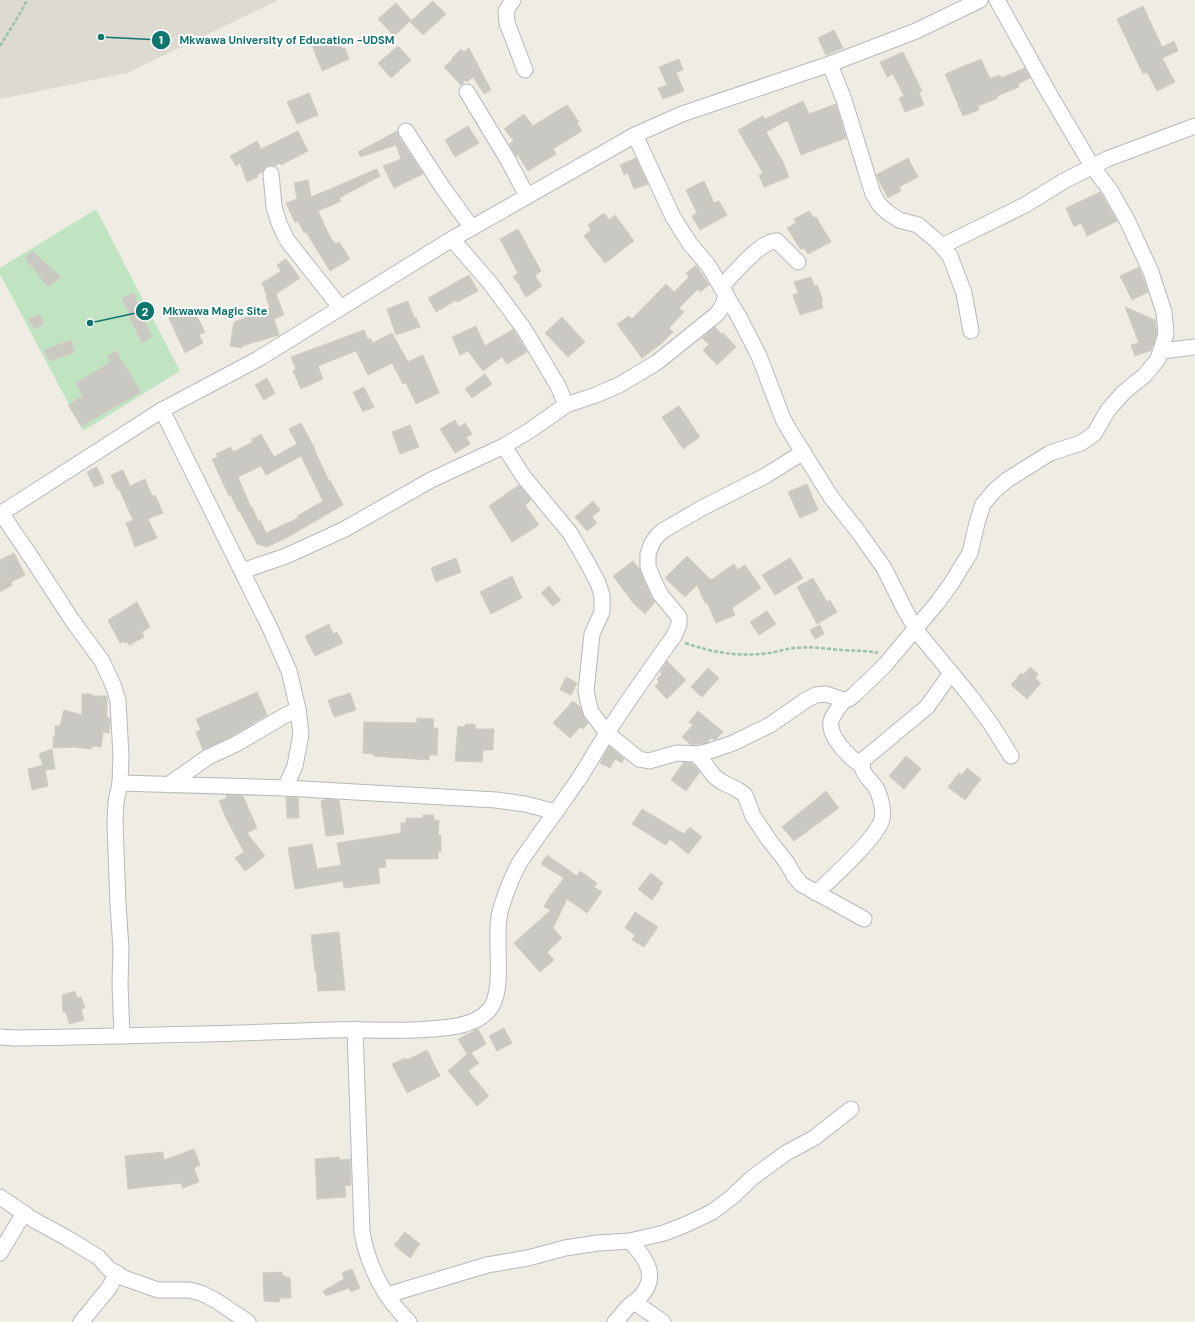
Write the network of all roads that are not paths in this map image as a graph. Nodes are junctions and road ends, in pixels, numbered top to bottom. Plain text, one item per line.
1 (513, 0) edge
2 (980, 0) edge
3 (997, 0) edge
4 (830, 64) junction
5 (525, 70) dead end
6 (467, 92) dead end
7 (1195, 126) edge
8 (406, 131) dead end
9 (635, 135) junction
10 (1092, 166) junction
11 (271, 174) dead end
12 (527, 196) junction
13 (472, 228) junction
14 (452, 239) junction
15 (942, 246) junction
16 (798, 262) dead end
17 (724, 291) junction
18 (340, 307) junction
19 (971, 331) dead end
20 (1195, 347) edge
21 (1161, 351) junction
22 (566, 405) junction
23 (162, 410) junction
24 (504, 446) junction
25 (803, 451) junction
26 (0, 514) edge
27 (242, 571) junction
28 (915, 627) junction
29 (951, 673) junction
30 (844, 700) junction
31 (298, 709) junction
32 (607, 733) junction
33 (697, 754) junction
34 (1011, 756) dead end
35 (862, 766) junction
36 (120, 783) junction
37 (168, 785) junction
38 (285, 788) junction
39 (556, 812) junction
40 (816, 893) junction
41 (864, 919) dead end
42 (355, 1030) junction
43 (122, 1036) junction
44 (0, 1037) edge
45 (851, 1108) dead end
46 (0, 1197) edge
47 (24, 1213) junction
48 (630, 1241) junction
49 (0, 1253) edge
50 (117, 1273) junction
51 (387, 1295) junction
52 (634, 1302) junction
53 (81, 1322) edge
54 (248, 1322) edge
55 (409, 1322) edge
56 (615, 1322) edge
57 (663, 1322) edge

1 - 5 street
2 - 4 street
3 - 10 street
4 - 9 street
4 - 15 street
6 - 12 street
7 - 10 street
8 - 13 street
9 - 12 street
9 - 17 street
10 - 15 street
10 - 21 street
11 - 18 street
12 - 13 street
13 - 14 street
14 - 18 street
14 - 22 street
15 - 19 street
16 - 17 street
17 - 22 street
17 - 25 street
18 - 23 street
20 - 21 street
21 - 28 street
22 - 24 street
23 - 26 street
23 - 27 street
24 - 27 street
24 - 32 street
25 - 28 street
25 - 32 street
26 - 36 street
27 - 31 street
28 - 29 street
28 - 30 street
29 - 34 street
29 - 35 street
30 - 33 street
30 - 35 street
31 - 37 street
31 - 38 street
32 - 33 street
32 - 39 street
33 - 40 street
35 - 40 street
36 - 37 street
36 - 43 street
37 - 38 street
38 - 39 street
39 - 42 street
40 - 41 street
42 - 43 street
42 - 51 street
43 - 44 street
45 - 48 street
46 - 47 street
47 - 49 street
47 - 50 street
48 - 51 street
48 - 52 street
50 - 53 street
50 - 54 street
51 - 55 street
52 - 56 street
52 - 57 street

